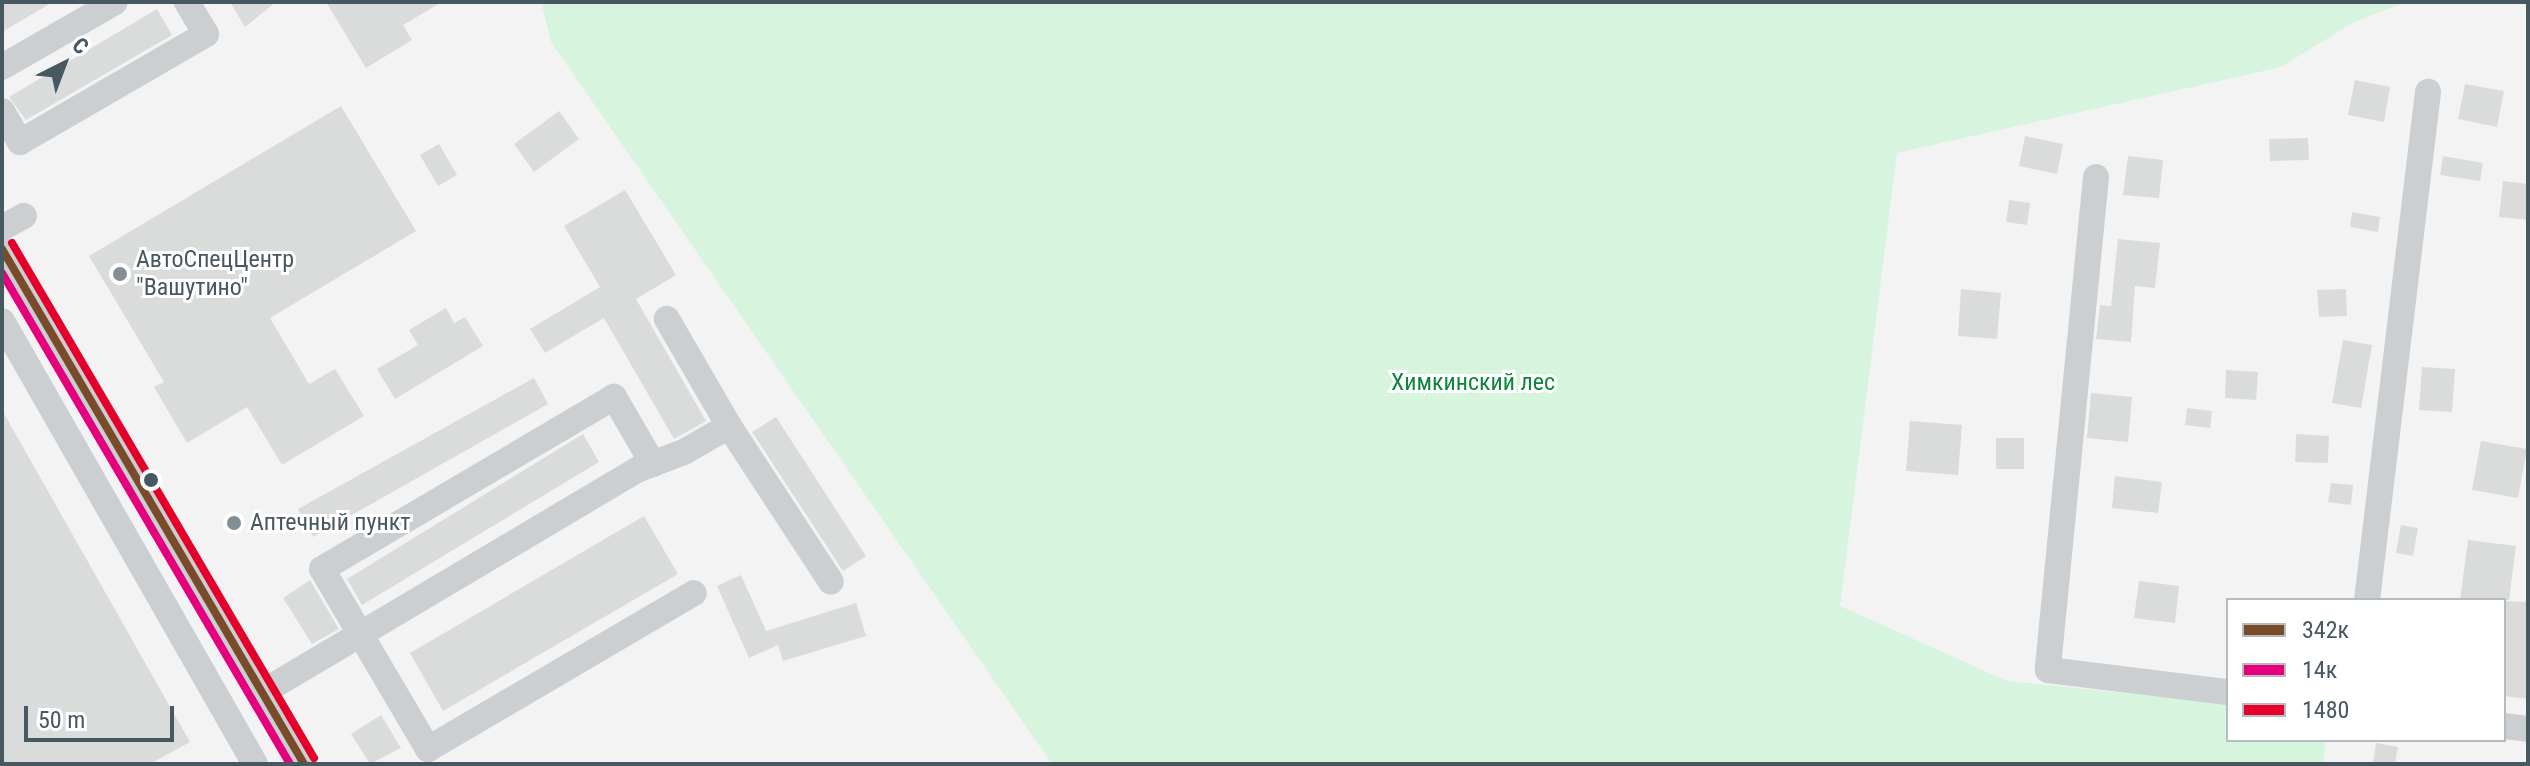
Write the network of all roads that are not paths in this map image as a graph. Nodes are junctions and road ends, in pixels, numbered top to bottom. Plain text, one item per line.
1 (115, 2) edge
2 (187, 2) edge
3 (2, 67) edge
4 (2428, 92) dead end
5 (2, 111) edge
6 (2096, 177) dead end
7 (2, 249) edge
8 (667, 319) dead end
9 (2, 321) edge
10 (729, 426) junction
11 (653, 464) junction
12 (831, 582) dead end
13 (694, 593) dead end
14 (2367, 598) edge
15 (361, 634) junction
16 (263, 692) junction
17 (2226, 692) edge
18 (2506, 726) edge
19 (2528, 729) edge
20 (255, 764) edge
21 (304, 764) edge

1 - 3 street
2 - 5 street
4 - 14 street
6 - 17 street
7 - 16 street
8 - 10 street
9 - 20 street
10 - 11 street
10 - 12 street
11 - 15 street
11 - 15 street
13 - 15 street
15 - 16 street
16 - 21 street
18 - 19 street

